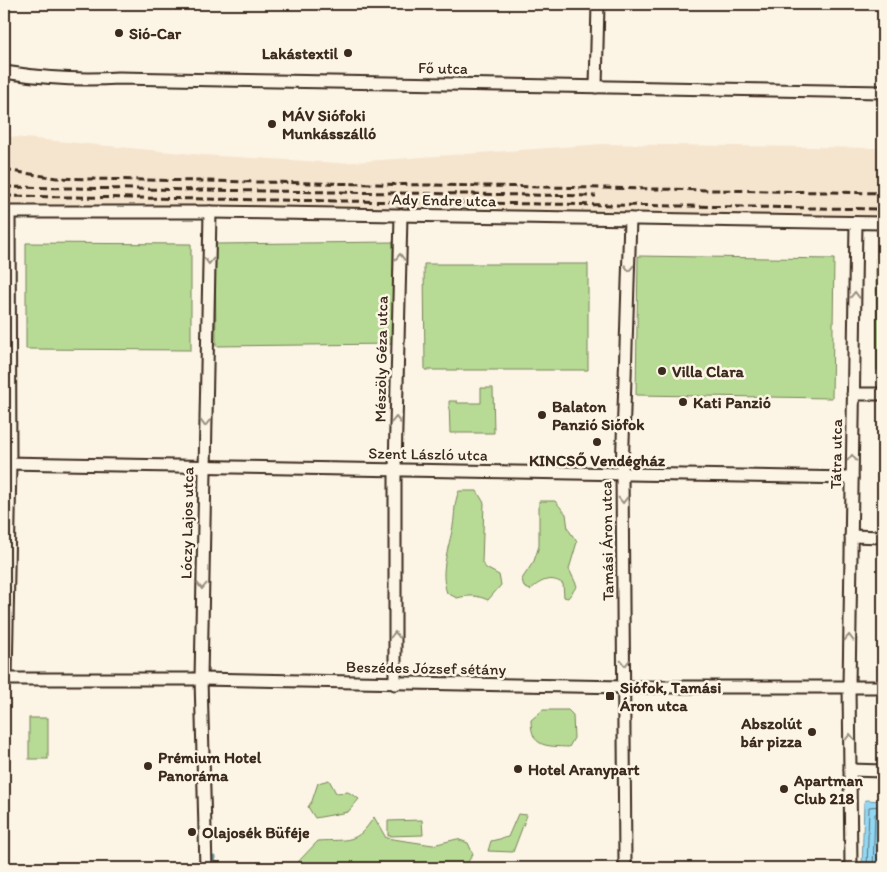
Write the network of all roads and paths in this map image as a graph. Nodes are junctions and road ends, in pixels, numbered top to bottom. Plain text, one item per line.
1 (598, 4) edge
2 (4, 72) edge
3 (596, 87) junction
4 (883, 92) edge
5 (6, 212) edge
6 (210, 212) junction
7 (401, 215) junction
8 (630, 219) junction
9 (856, 222) junction
10 (883, 223) edge
11 (853, 394) junction
12 (883, 394) edge
13 (7, 463) edge
14 (204, 468) junction
15 (395, 469) junction
16 (622, 473) junction
17 (852, 478) junction
18 (851, 536) junction
19 (883, 537) edge
20 (5, 679) edge
21 (201, 679) junction
22 (396, 684) junction
23 (625, 687) junction
24 (849, 687) junction
25 (883, 687) edge
26 (850, 770) junction
27 (883, 771) edge
28 (625, 862) dead end
29 (206, 868) edge
30 (851, 868) edge

1 - 3 street
2 - 3 street, Fő utca
3 - 4 street, Fő utca
5 - 6 street, Ady Endre utca
5 - 13 street
6 - 7 street, Ady Endre utca
6 -> 14 street, Lóczy Lajos utca
7 - 8 street, Ady Endre utca
15 -> 7 street, Mészöly Géza utca
8 - 9 street, Ady Endre utca
8 -> 16 street, Tamási Áron utca
9 - 10 street, Ady Endre utca
11 -> 9 street, Tátra utca
11 - 12 street
17 -> 11 street, Tátra utca
13 - 14 street, Szent László utca
13 - 20 street
14 - 15 street, Szent László utca
14 -> 21 street, Lóczy Lajos utca
15 - 16 street, Szent László utca
22 -> 15 street, Mészöly Géza utca
16 - 17 street, Szent László utca
16 -> 23 street, Tamási Áron utca
17 - 18 street, Tátra utca
18 - 19 street
24 -> 18 street, Tátra utca
20 - 21 street, Beszédes József sétány
21 - 22 street, Beszédes József sétány
21 - 29 street, Lóczy Lajos utca
22 - 23 street, Beszédes József sétány
23 - 24 street, Beszédes József sétány
23 - 28 street, Tamási Áron utca
24 - 25 street, Beszédes József sétány
26 -> 24 street, Tátra utca
26 - 27 street
26 - 30 street, Tátra utca

